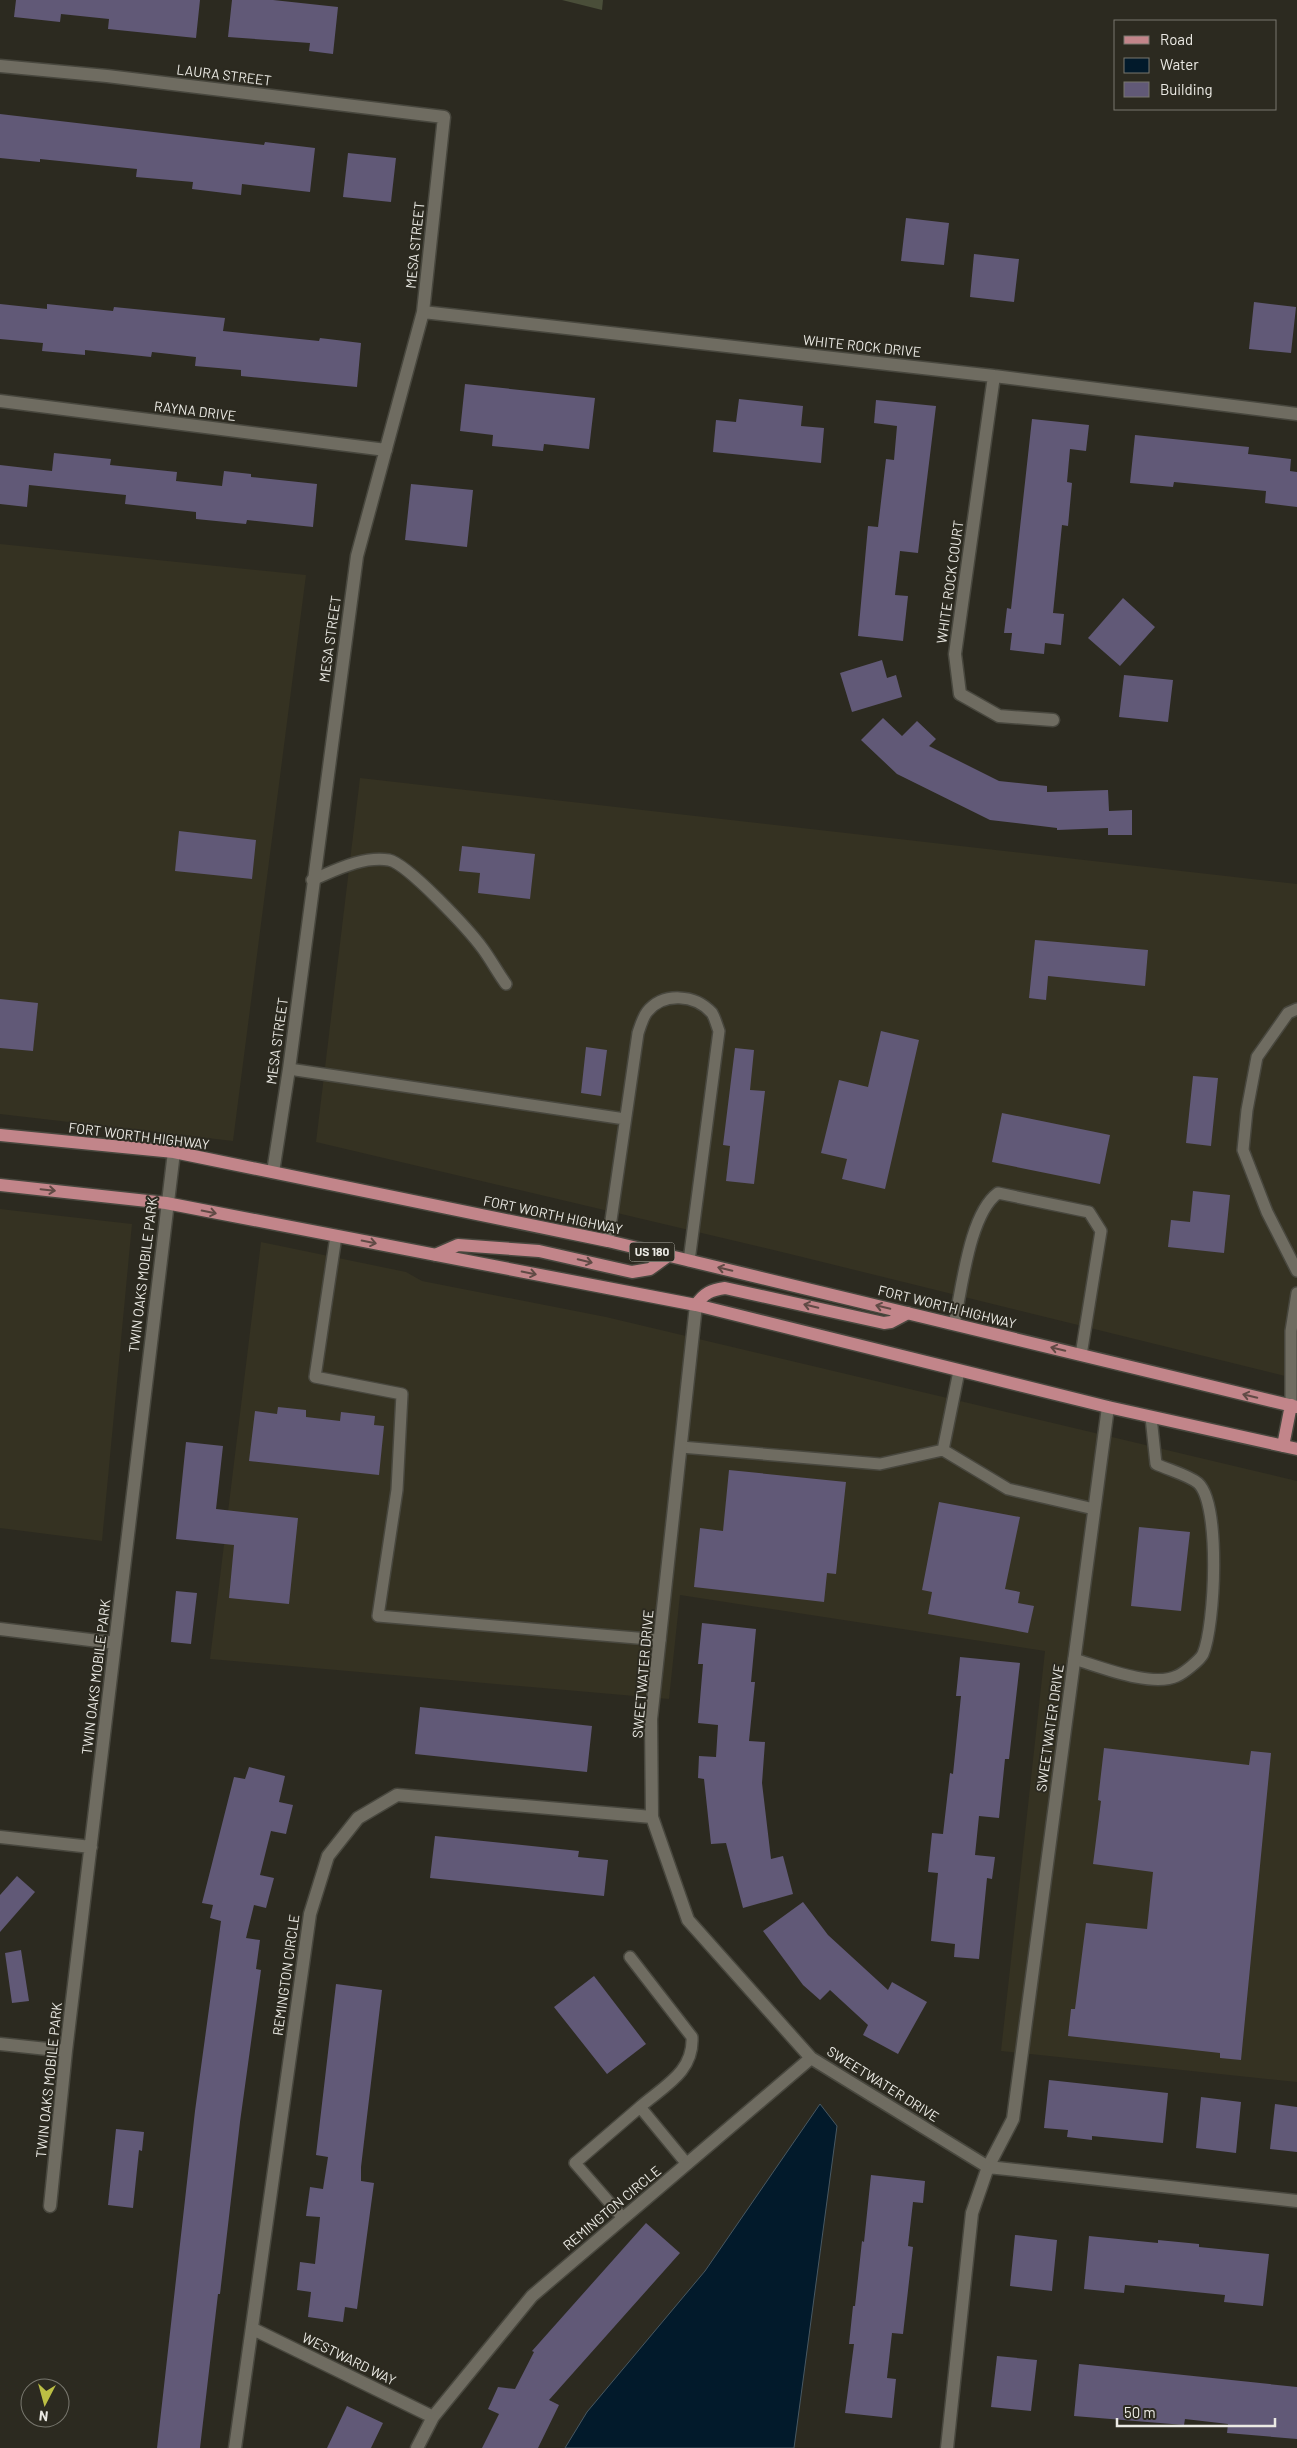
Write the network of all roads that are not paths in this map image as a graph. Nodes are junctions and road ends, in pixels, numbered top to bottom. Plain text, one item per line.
1 (0, 66) edge
2 (444, 117) joint
3 (423, 312) junction
4 (994, 376) junction
5 (0, 401) edge
6 (1297, 414) edge
7 (386, 450) junction
8 (1052, 720) dead end
9 (312, 880) junction
10 (506, 984) dead end
11 (1297, 1010) edge
12 (289, 1069) junction
13 (625, 1119) junction
14 (0, 1136) edge
15 (174, 1152) junction
16 (273, 1172) junction
17 (0, 1185) edge
18 (166, 1204) junction
19 (336, 1236) junction
20 (608, 1242) junction
21 (435, 1255) junction
22 (668, 1256) junction
23 (689, 1261) junction
24 (1297, 1271) edge
25 (1297, 1294) edge
26 (696, 1305) junction
27 (908, 1313) junction
28 (954, 1324) junction
29 (1081, 1355) junction
30 (959, 1371) junction
31 (1294, 1406) edge
32 (1108, 1407) junction
33 (1151, 1417) junction
34 (1283, 1446) junction
35 (681, 1447) junction
36 (1297, 1449) edge
37 (943, 1450) junction
38 (1094, 1509) junction
39 (0, 1629) edge
40 (660, 1640) junction
41 (115, 1643) junction
42 (1074, 1659) junction
43 (652, 1817) junction
44 (0, 1837) edge
45 (91, 1847) junction
46 (630, 1957) dead end
47 (0, 2044) edge
48 (66, 2051) junction
49 (812, 2058) junction
50 (640, 2107) junction
51 (687, 2164) junction
52 (988, 2167) junction
53 (1297, 2202) edge
54 (50, 2206) dead end
55 (623, 2218) junction
56 (253, 2329) junction
57 (432, 2417) junction
58 (235, 2448) edge
59 (417, 2448) edge
60 (947, 2448) edge

1 - 2 street, LAURA STREET
2 - 3 street, MESA STREET
3 - 4 street, WHITE ROCK DRIVE
3 - 7 street, MESA STREET
4 - 6 street, WHITE ROCK DRIVE
4 - 8 street, WHITE ROCK COURT
5 - 7 street, RAYNA DRIVE
7 - 9 street, MESA STREET
9 - 10 lane
9 - 12 street, MESA STREET
11 - 24 lane
12 - 13 lane
12 - 16 street, MESA STREET
13 - 20 lane
13 - 23 lane
14 - 15 main road, FORT WORTH HIGHWAY / US 180
15 - 16 main road, FORT WORTH HIGHWAY / US 180
15 - 18 street, TWIN OAKS MOBILE PARK
16 - 20 main road, FORT WORTH HIGHWAY / US 180
17 -> 18 main road
18 -> 19 main road
18 - 41 street, TWIN OAKS MOBILE PARK
19 -> 21 main road
19 - 40 lane
20 - 22 main road, FORT WORTH HIGHWAY / US 180
21 -> 22 main road
21 -> 26 main road
22 - 23 main road, FORT WORTH HIGHWAY / US 180
27 -> 23 main road, FORT WORTH HIGHWAY / US 180
25 - 31 lane
27 -> 26 main road
26 - 30 main road
26 - 35 street, SWEETWATER DRIVE
27 - 28 main road, FORT WORTH HIGHWAY / US 180
29 -> 28 main road, FORT WORTH HIGHWAY / US 180
28 - 29 lane
31 -> 29 main road, FORT WORTH HIGHWAY / US 180
30 - 32 main road
30 - 37 lane
31 - 34 main road
32 - 33 main road
32 - 38 street, SWEETWATER DRIVE
33 - 34 main road
33 - 42 lane
34 - 36 main road
35 - 37 lane
35 - 40 street, SWEETWATER DRIVE
37 - 38 lane
38 - 42 street, SWEETWATER DRIVE
39 - 41 street
40 - 43 street, SWEETWATER DRIVE
41 - 45 street, TWIN OAKS MOBILE PARK
42 - 52 street, SWEETWATER DRIVE
43 - 49 street, SWEETWATER DRIVE
43 - 56 street, REMINGTON CIRCLE
44 - 45 street
45 - 48 street, TWIN OAKS MOBILE PARK
46 - 50 lane
47 - 48 street
48 - 54 street, TWIN OAKS MOBILE PARK
49 - 51 street, REMINGTON CIRCLE
49 - 52 street, SWEETWATER DRIVE
50 - 51 lane
50 - 55 lane
51 - 55 street, REMINGTON CIRCLE
52 - 53 street, SWEETWATER DRIVE
52 - 60 street
55 - 57 street, REMINGTON CIRCLE
56 - 57 street, WESTWARD WAY
56 - 58 street, REMINGTON CIRCLE
57 - 59 street, REMINGTON CIRCLE

